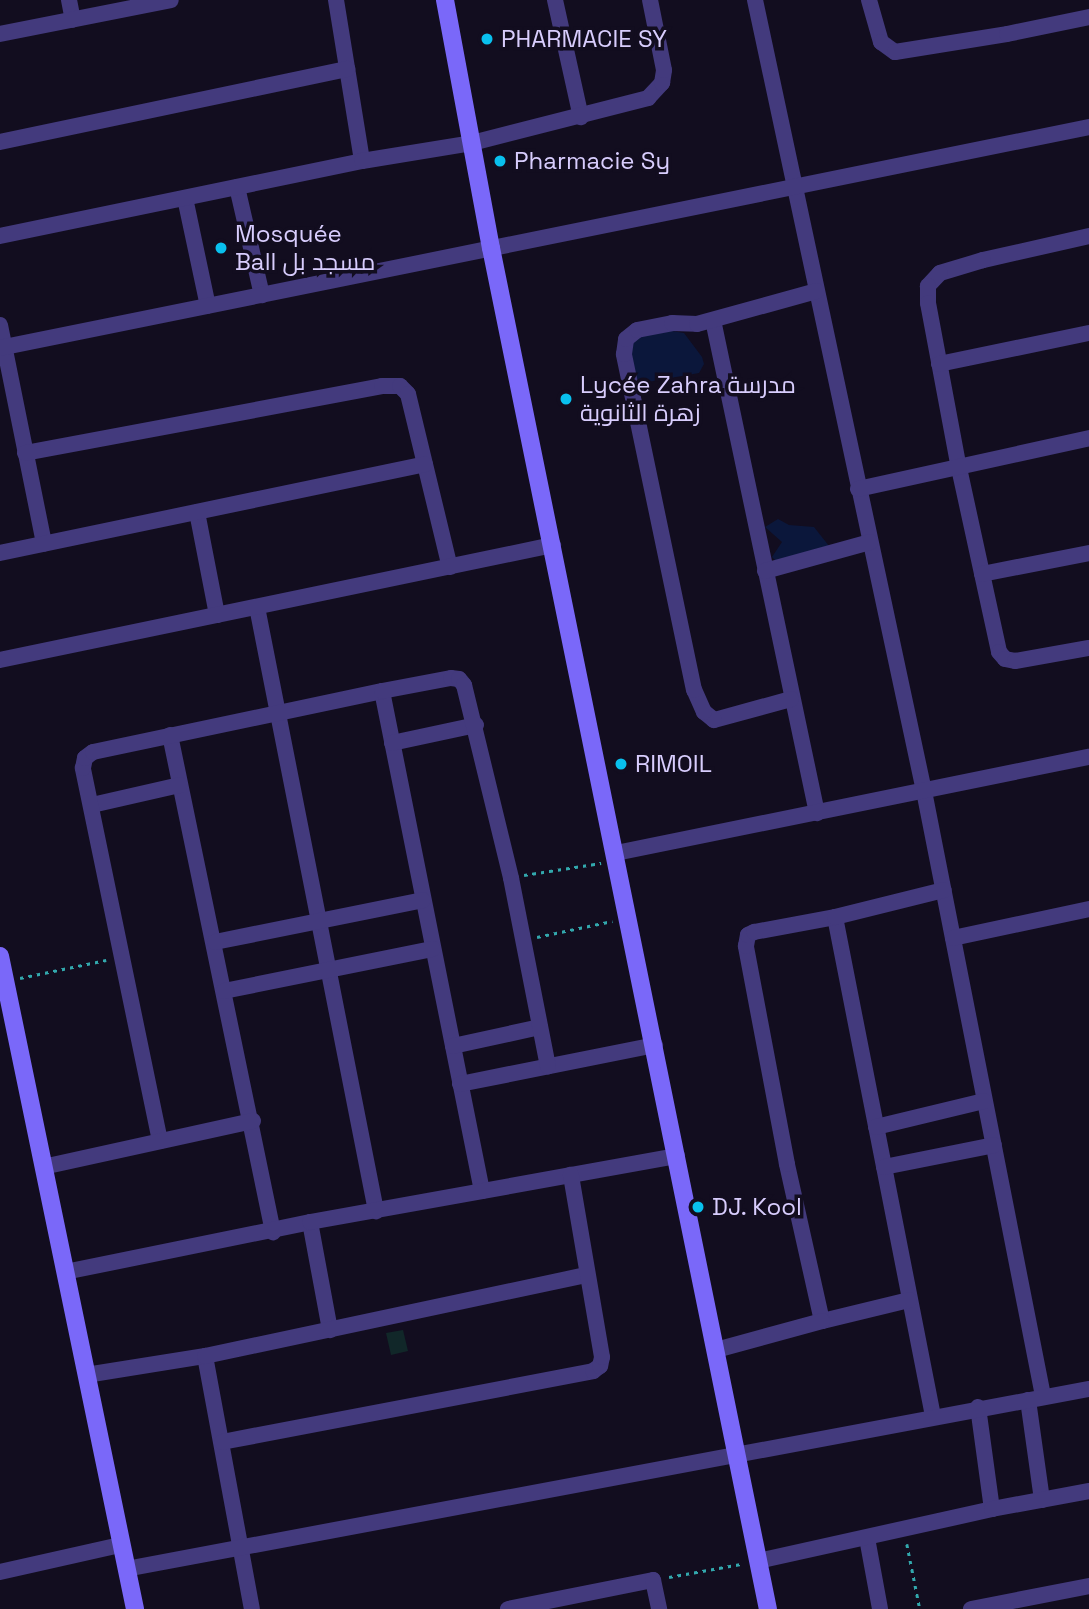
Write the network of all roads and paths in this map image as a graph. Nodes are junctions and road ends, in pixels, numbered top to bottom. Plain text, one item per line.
1 (69, 0) edge
2 (171, 0) edge
3 (336, 0) edge
4 (445, 0) edge
5 (555, 0) edge
6 (650, 0) edge
7 (755, 0) edge
8 (869, 0) edge
9 (1089, 16) edge
10 (73, 20) junction
11 (0, 34) edge
12 (347, 69) junction
13 (581, 117) junction
14 (1089, 127) edge
15 (0, 142) edge
16 (472, 143) junction
17 (362, 161) junction
18 (237, 187) junction
19 (795, 187) junction
20 (185, 198) junction
21 (0, 236) edge
22 (1089, 236) edge
23 (491, 248) junction
24 (817, 291) junction
25 (262, 295) junction
26 (208, 306) junction
27 (713, 320) junction
28 (0, 325) edge
29 (1089, 333) edge
30 (2, 347) edge
31 (939, 364) junction
32 (1089, 438) edge
33 (25, 453) junction
34 (425, 464) junction
35 (959, 468) junction
36 (858, 489) junction
37 (197, 512) junction
38 (870, 542) junction
39 (44, 544) junction
40 (553, 545) junction
41 (0, 553) edge
42 (1089, 553) edge
43 (450, 566) junction
44 (765, 571) junction
45 (982, 574) junction
46 (257, 607) junction
47 (218, 615) junction
48 (1089, 648) edge
49 (0, 660) edge
50 (382, 691) junction
51 (790, 699) junction
52 (278, 713) junction
53 (476, 725) junction
54 (170, 735) junction
55 (392, 743) junction
56 (1089, 758) edge
57 (180, 785) junction
58 (924, 791) junction
59 (92, 805) junction
60 (817, 813) junction
61 (617, 856) junction
62 (511, 878) junction
63 (944, 890) junction
64 (424, 900) junction
65 (1089, 909) edge
66 (629, 917) junction
67 (835, 917) junction
68 (320, 921) junction
69 (953, 938) junction
70 (523, 940) junction
71 (215, 942) junction
72 (433, 949) junction
73 (0, 956) edge
74 (123, 957) junction
75 (329, 970) junction
76 (5, 981) junction
77 (225, 991) junction
78 (540, 1027) junction
79 (655, 1045) junction
80 (453, 1046) junction
81 (548, 1066) junction
82 (460, 1084) junction
83 (984, 1101) junction
84 (253, 1121) junction
85 (876, 1127) junction
86 (160, 1141) junction
87 (994, 1145) junction
88 (677, 1156) junction
89 (43, 1167) junction
90 (884, 1167) junction
91 (571, 1175) junction
92 (482, 1191) junction
93 (376, 1211) junction
94 (310, 1222) junction
95 (273, 1232) junction
96 (65, 1272) junction
97 (587, 1275) junction
98 (909, 1300) junction
99 (822, 1321) junction
100 (330, 1330) junction
101 (716, 1350) junction
102 (205, 1356) junction
103 (86, 1375) junction
104 (1089, 1389) edge
105 (1036, 1398) junction
106 (978, 1407) junction
107 (933, 1416) junction
108 (222, 1442) junction
109 (738, 1456) junction
110 (1089, 1491) edge
111 (1042, 1500) junction
112 (992, 1509) junction
113 (904, 1529) junction
114 (867, 1538) junction
115 (120, 1545) junction
116 (241, 1547) junction
117 (758, 1561) junction
118 (126, 1569) junction
119 (0, 1572) edge
120 (653, 1580) junction
121 (1089, 1586) edge
122 (135, 1609) edge
123 (252, 1609) edge
124 (508, 1609) edge
125 (659, 1609) edge
126 (768, 1609) edge
127 (880, 1609) edge
128 (920, 1609) edge
129 (971, 1609) edge

1 - 10 street
2 - 10 street
3 - 12 street
4 - 16 street
5 - 13 street
6 - 13 street
7 - 19 street
8 - 9 street
10 - 11 street
12 - 15 street
12 - 17 street
13 - 16 street
14 - 19 street
16 - 17 street
16 - 23 street
17 - 18 street
18 - 20 street
18 - 25 street
19 - 23 street
19 - 24 street
20 - 21 street
20 - 26 street
22 - 31 street
23 - 25 street
23 - 40 street
24 - 27 street
24 - 36 street
25 - 26 street
26 - 30 street
27 - 44 street
27 - 51 street
28 - 30 street
29 - 31 street
30 - 33 street
31 - 35 street
32 - 35 street
33 - 34 street
33 - 39 street
34 - 37 street
34 - 43 street
35 - 36 street
35 - 45 street
36 - 38 street
37 - 39 street
37 - 47 street
38 - 44 street
38 - 58 street
39 - 41 street
40 - 43 street
40 - 61 street
42 - 45 street
43 - 46 street
44 - 51 street
45 - 48 street
46 - 47 street
46 - 52 street
47 - 49 street
50 - 52 street
50 - 53 street
50 - 55 street
51 - 60 street
52 - 54 street
52 - 68 street
53 - 55 street
53 - 62 street
54 - 57 street
54 - 59 street
55 - 64 street
56 - 58 street
57 - 59 street
57 - 71 street
58 - 60 street
58 - 63 street
59 - 74 street
60 - 61 street
61 - 62 path
61 - 66 street
62 - 70 street
63 - 67 street
63 - 69 street
64 - 68 street
64 - 72 street
65 - 69 street
66 - 70 path
66 - 79 street
67 - 85 street
67 - 99 street
68 - 71 street
68 - 75 street
69 - 83 street
70 - 78 street
71 - 77 street
72 - 75 street
72 - 80 street
73 - 76 street
74 - 76 path
74 - 86 street
75 - 77 street
75 - 93 street
76 - 89 street
77 - 84 street
78 - 80 street
78 - 81 street
79 - 81 street
79 - 88 street
80 - 82 street
81 - 82 street
82 - 92 street
83 - 85 street
83 - 87 street
84 - 86 street
84 - 95 street
85 - 90 street
86 - 89 street
87 - 90 street
87 - 105 street
88 - 91 street
88 - 101 street
89 - 96 street
90 - 98 street
91 - 92 street
91 - 97 street
92 - 93 street
93 - 94 street
94 - 95 street
94 - 100 street
95 - 96 street
96 - 103 street
97 - 100 street
97 - 108 street
98 - 99 street
98 - 107 street
99 - 101 street
100 - 102 street
101 - 109 street
102 - 103 street
102 - 108 street
103 - 115 street
104 - 105 street
105 - 106 street
105 - 111 street
106 - 107 street
106 - 112 street
107 - 109 street
108 - 116 street
109 - 116 street
109 - 117 street
110 - 111 street
111 - 112 street
112 - 113 street
113 - 114 street
113 - 128 path
114 - 117 street
114 - 127 street
115 - 118 street
115 - 119 street
116 - 118 street
116 - 123 street
117 - 120 path
117 - 126 street
118 - 122 street
120 - 124 street
120 - 125 street
121 - 129 street

